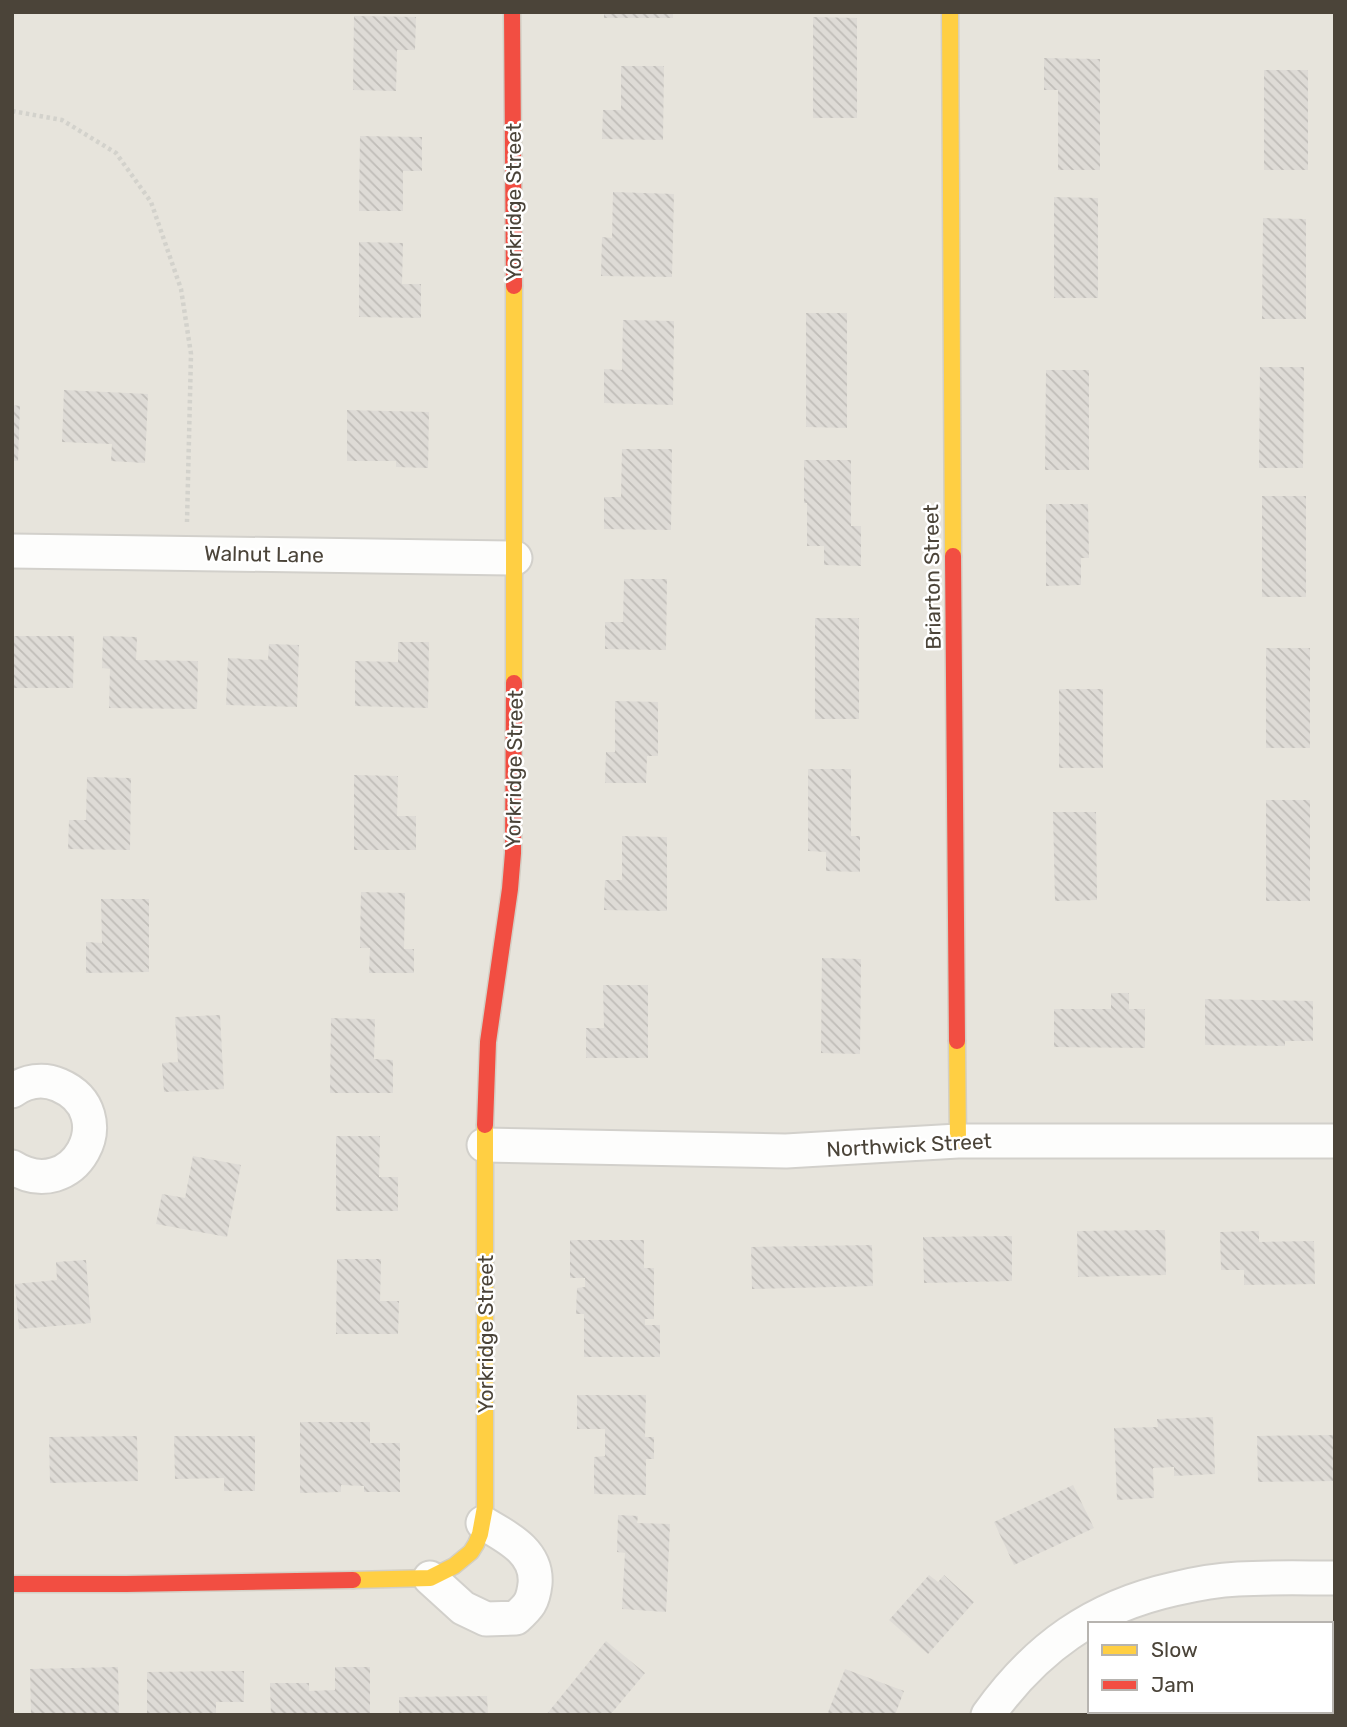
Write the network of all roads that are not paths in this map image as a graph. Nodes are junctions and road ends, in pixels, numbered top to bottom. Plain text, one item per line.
1 (512, 12) edge
2 (950, 12) edge
3 (12, 551) edge
4 (515, 558) junction
5 (13, 1083) edge
6 (958, 1141) junction
7 (1335, 1141) edge
8 (484, 1145) junction
9 (12, 1167) edge
10 (483, 1523) junction
11 (430, 1578) junction
12 (1335, 1578) edge
13 (12, 1584) edge
14 (988, 1715) edge

1 - 4 street, Yorkridge Street
2 - 6 street, Briarton Street
3 - 4 street, Walnut Lane
4 - 8 street, Yorkridge Street
5 - 9 street
6 - 7 street, Northwick Street
6 - 8 street, Northwick Street
8 - 10 street, Yorkridge Street
10 - 11 street, Yorkridge Street
10 - 11 street
11 - 13 street, Yorkridge Street
12 - 14 street

